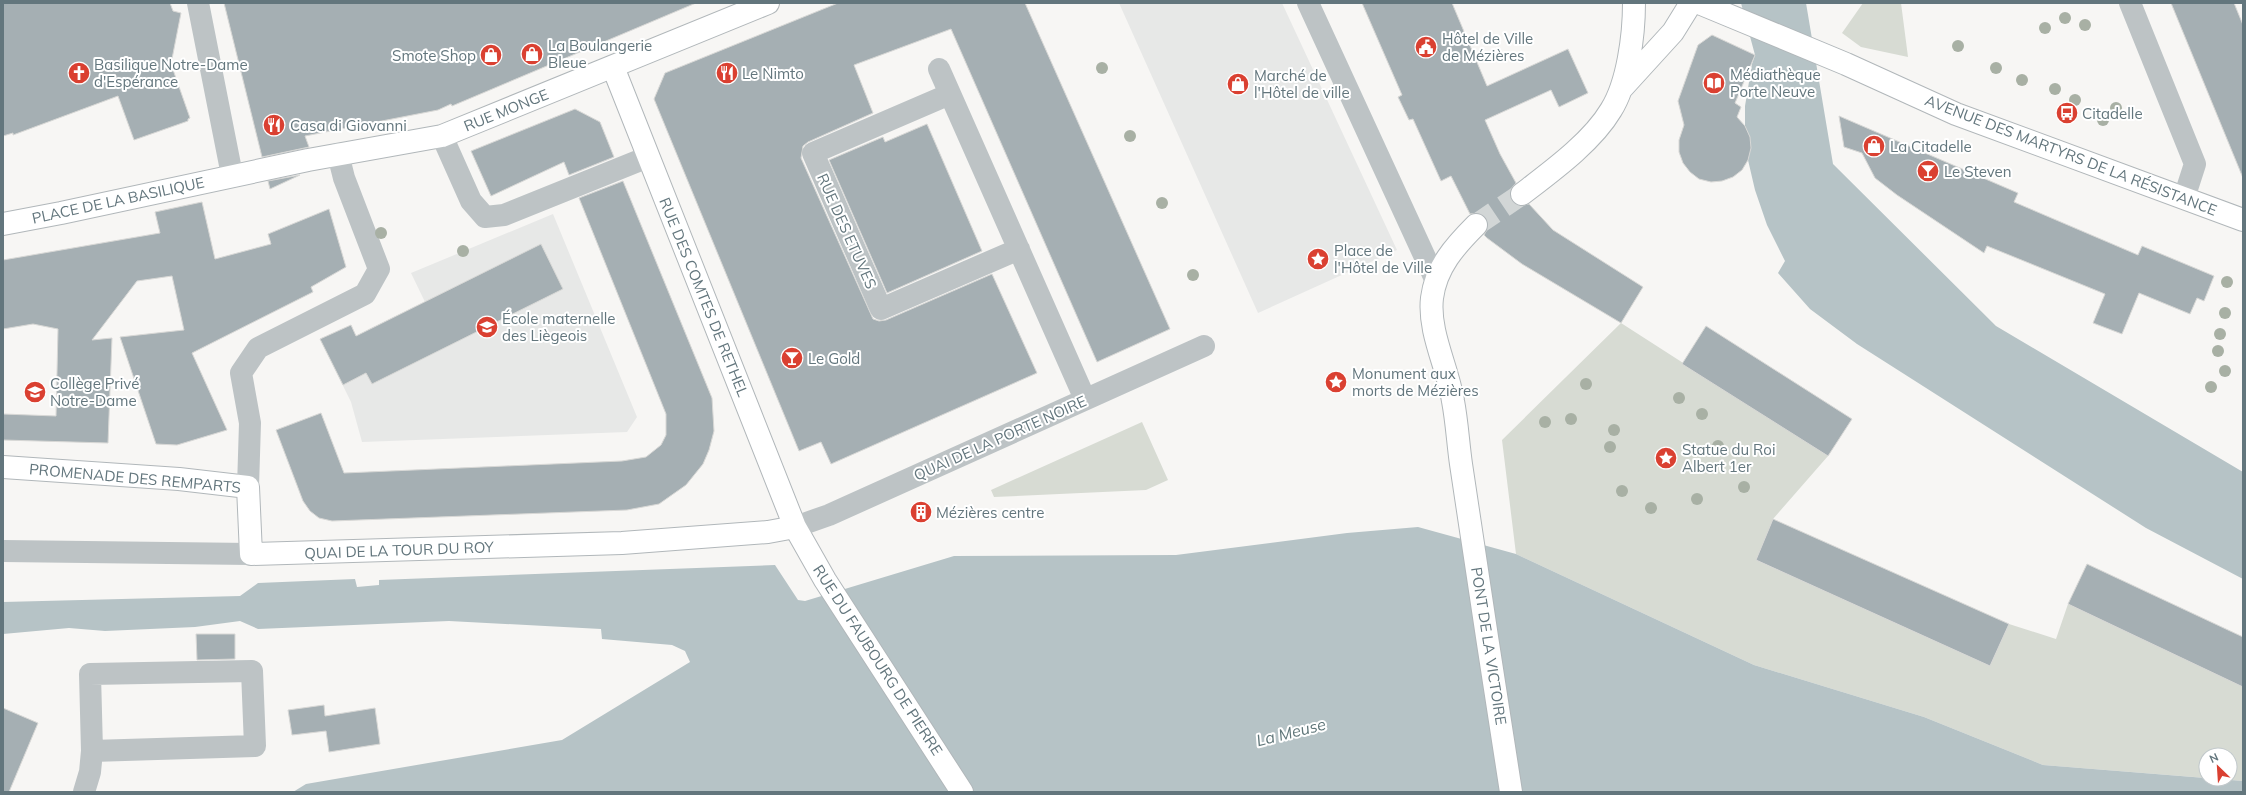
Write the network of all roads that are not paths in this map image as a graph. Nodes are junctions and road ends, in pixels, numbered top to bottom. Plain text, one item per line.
1 (198, 3) edge
2 (768, 3) edge
3 (1308, 3) edge
4 (1634, 3) edge
5 (1691, 3) edge
6 (1699, 3) edge
7 (2130, 3) edge
8 (613, 67) junction
9 (939, 69) dead end
10 (1619, 92) junction
11 (950, 94) junction
12 (442, 136) junction
13 (338, 154) junction
14 (648, 156) junction
15 (232, 176) junction
16 (1522, 194) tunnel mouth
17 (2184, 198) junction
18 (2243, 220) edge
19 (3, 224) edge
20 (1476, 225) tunnel mouth
21 (1019, 249) junction
22 (1440, 271) junction
23 (1204, 346) dead end
24 (1085, 399) junction
25 (3, 467) edge
26 (248, 487) junction
27 (795, 527) junction
28 (3, 551) edge
29 (250, 554) junction
30 (92, 751) junction
31 (84, 792) edge
32 (962, 792) edge
33 (1511, 792) edge

1 - 15 street
2 - 8 main road, RUE MONGE
3 - 22 street
4 - 10 main road
5 - 10 main road
6 - 17 main road, AVENUE DES MARTYRS DE LA RÉSISTANCE
7 - 17 street
8 - 12 main road, RUE MONGE
8 - 14 main road, RUE DES COMTES DE RETHEL
9 - 11 street
10 - 16 main road
11 - 21 street
11 - 21 street, RUE DES ETUVES
12 - 13 main road, RUE MONGE
12 - 14 street
13 - 15 main road, RUE MONGE
13 - 26 street
14 - 27 main road, RUE DES COMTES DE RETHEL
15 - 19 main road, PLACE DE LA BASILIQUE
17 - 18 main road, AVENUE DES MARTYRS DE LA RÉSISTANCE
20 - 22 main road
21 - 24 street
22 - 33 main road, PONT DE LA VICTOIRE
23 - 24 street, QUAI DE LA PORTE NOIRE
24 - 27 street, QUAI DE LA PORTE NOIRE
25 - 26 main road, PROMENADE DES REMPARTS
26 - 29 main road, PROMENADE DES REMPARTS
27 - 29 main road, QUAI DE LA TOUR DU ROY
27 - 32 main road, RUE DU FAUBOURG DE PIERRE
28 - 29 street, QUAI DE LA TOUR DU ROY
30 - 30 street
30 - 31 street

